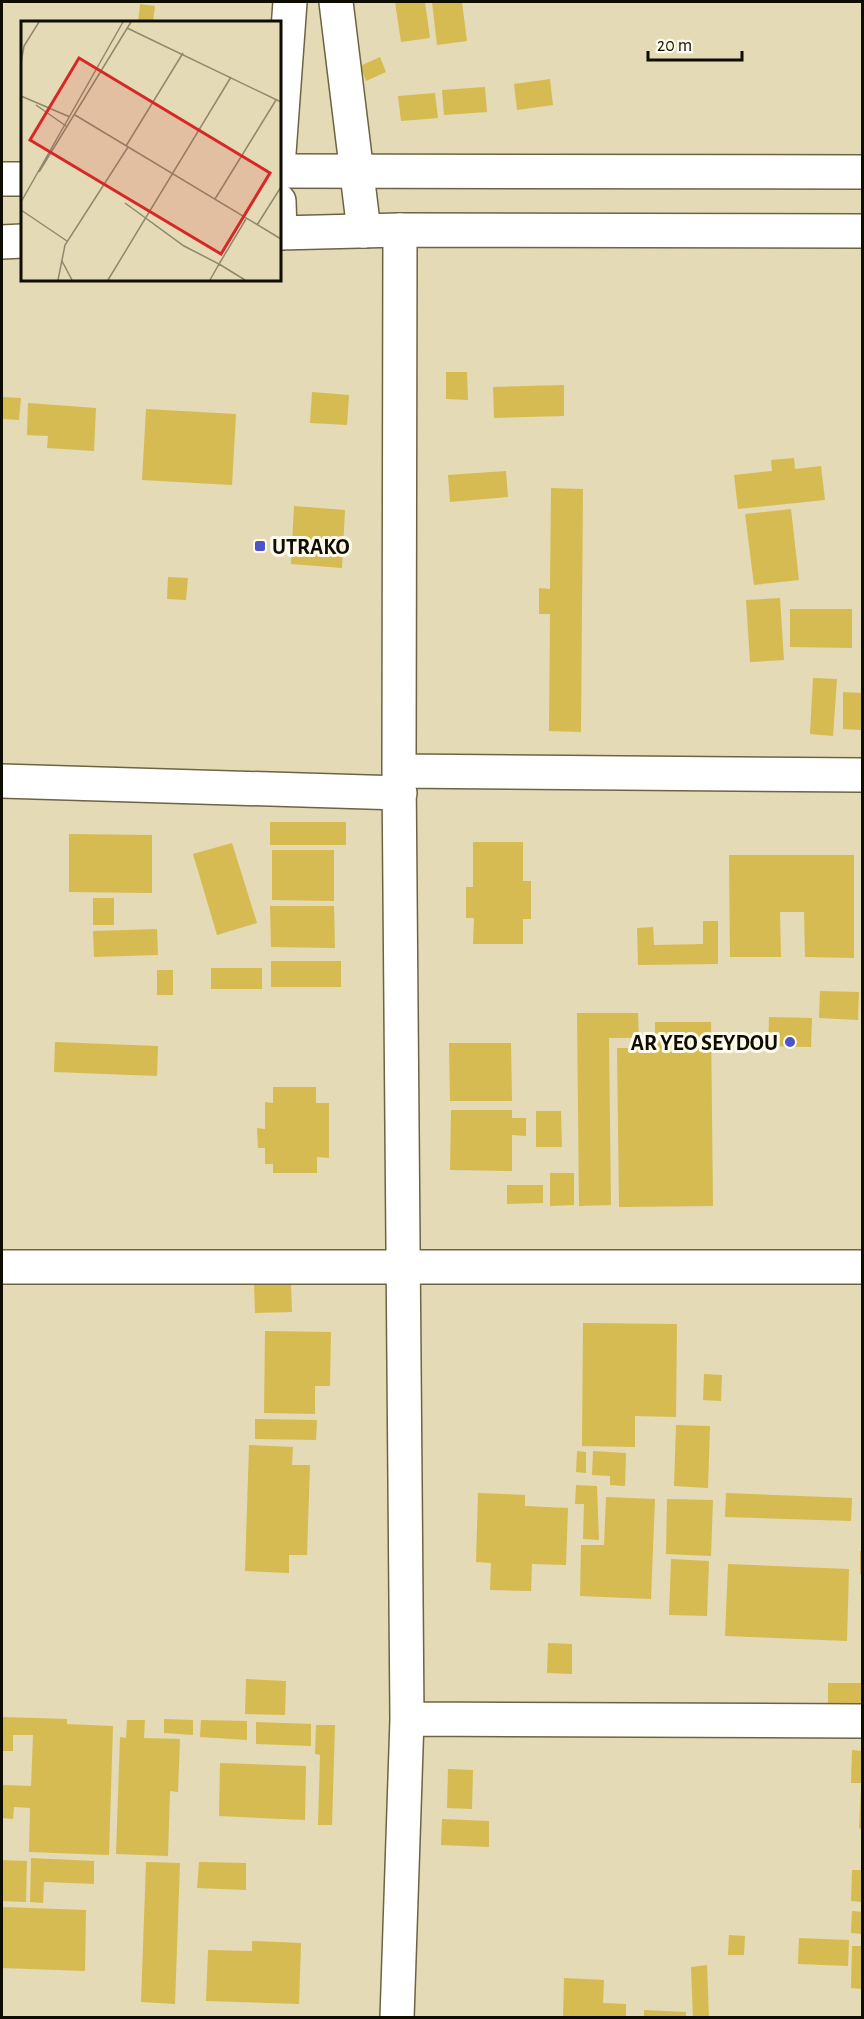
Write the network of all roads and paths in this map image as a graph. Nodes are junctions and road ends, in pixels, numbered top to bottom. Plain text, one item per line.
1 (290, 2) edge
2 (336, 2) edge
3 (280, 139) edge
4 (359, 170) junction
5 (280, 171) edge
6 (862, 172) edge
7 (2, 179) edge
8 (21, 179) edge
9 (400, 230) junction
10 (364, 231) junction
11 (862, 231) edge
12 (280, 233) edge
13 (21, 241) edge
14 (2, 242) edge
15 (862, 775) edge
16 (2, 781) edge
17 (399, 782) junction
18 (405, 1265) junction
19 (2, 1267) edge
20 (862, 1267) edge
21 (407, 1719) junction
22 (862, 1721) edge
23 (397, 2018) edge

1 - 3 main road
2 - 4 main road
4 - 5 main road
4 - 6 main road
4 - 10 main road
7 - 8 main road
9 - 10 main road
9 - 11 main road
9 - 17 main road
10 - 12 main road
13 - 14 main road
15 - 17 main road
16 - 17 main road
17 - 18 main road
18 - 19 main road
18 - 20 main road
18 - 21 main road
21 - 22 main road
21 - 23 main road

